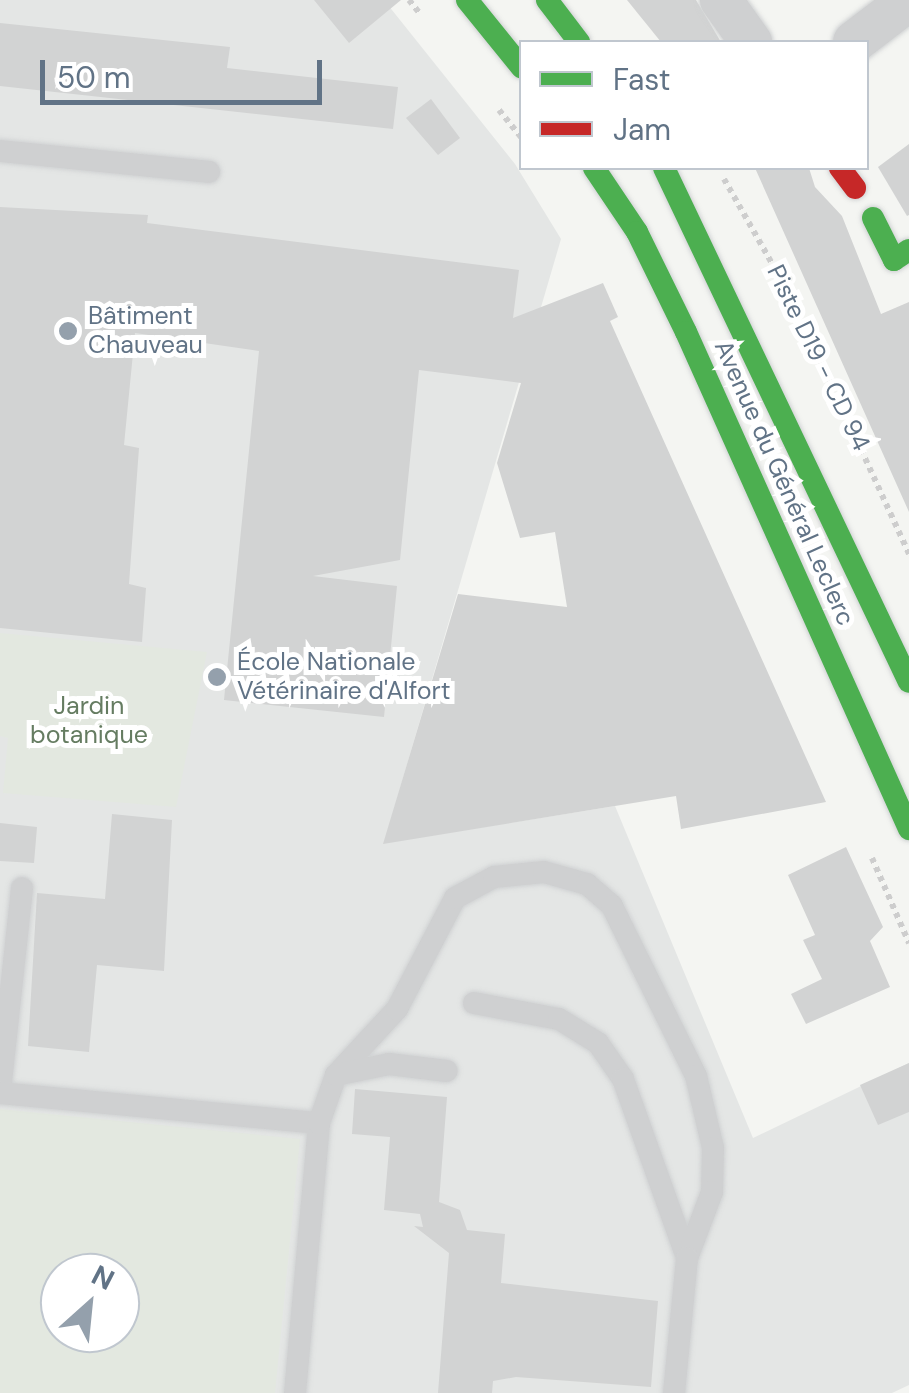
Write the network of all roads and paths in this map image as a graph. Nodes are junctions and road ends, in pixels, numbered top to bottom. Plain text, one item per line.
1 (467, 0) edge
2 (546, 0) edge
3 (721, 0) edge
4 (909, 0) edge
5 (577, 40) edge
6 (750, 40) edge
7 (857, 40) edge
8 (519, 64) edge
9 (0, 151) edge
10 (595, 170) edge
11 (717, 170) edge
12 (842, 170) edge
13 (674, 171) edge
14 (209, 172) dead end
15 (855, 188) dead end
16 (873, 218) dead end
17 (902, 255) edge
18 (909, 554) edge
19 (909, 682) edge
20 (909, 829) edge
21 (22, 888) dead end
22 (474, 1003) dead end
23 (448, 1071) dead end
24 (336, 1075) junction
25 (0, 1092) edge
26 (318, 1123) junction
27 (687, 1258) junction
28 (294, 1393) edge
29 (674, 1393) edge

1 - 8 main road
2 - 5 main road
3 - 6 street
4 - 7 street
9 - 14 lane
10 - 20 main road, Avenue du Général Leclerc
11 - 18 path, Piste D19 - CD 94
12 - 15 main road
13 - 19 main road, Avenue du Général Leclerc
16 - 17 main road
21 - 25 lane
22 - 27 lane
23 - 24 lane
24 - 26 lane
24 - 27 lane
25 - 26 lane
26 - 28 lane
27 - 29 lane

